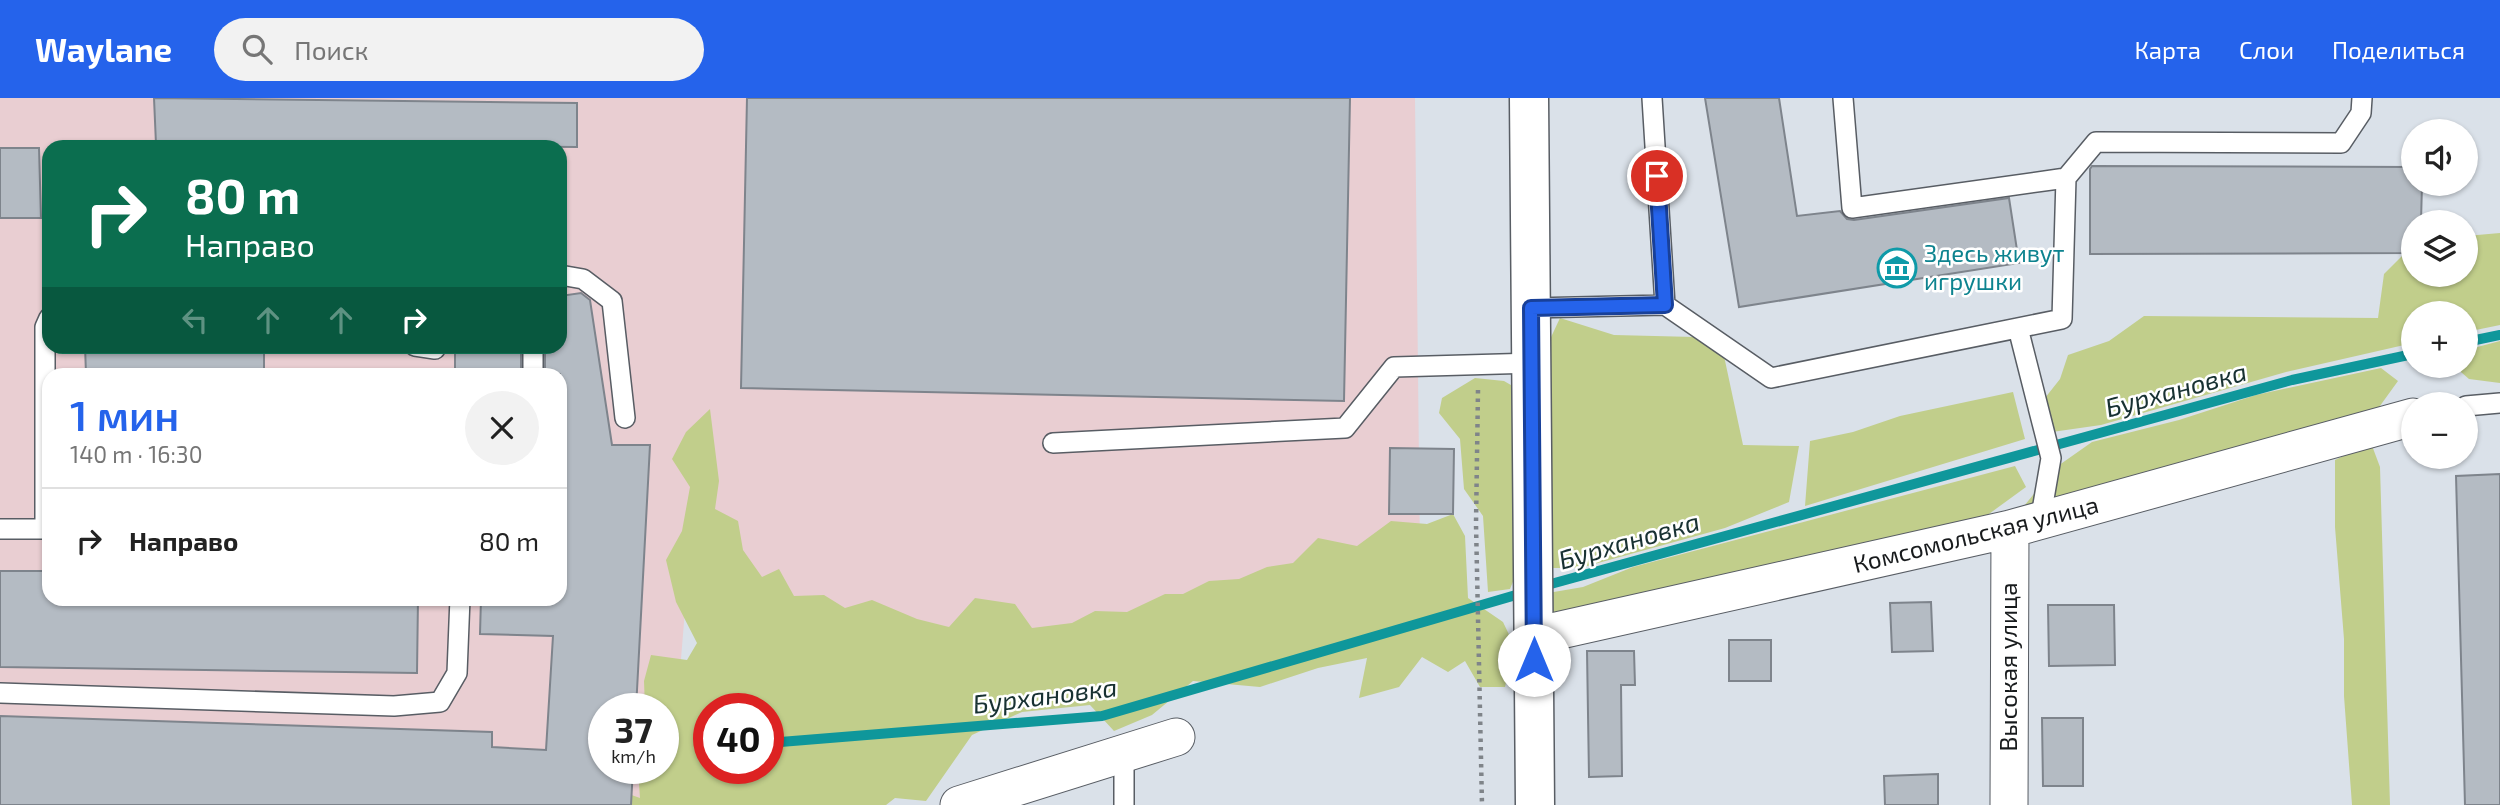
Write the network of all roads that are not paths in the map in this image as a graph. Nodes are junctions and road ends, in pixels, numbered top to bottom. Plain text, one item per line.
1 (1529, 98) edge
2 (1652, 98) edge
3 (1843, 98) edge
4 (2362, 98) edge
5 (2066, 178) junction
6 (567, 276) edge
7 (1665, 305) junction
8 (1531, 308) junction
9 (2018, 328) junction
10 (1532, 363) junction
11 (2500, 403) edge
12 (2478, 405) edge
13 (625, 418) dead end
14 (2401, 420) edge
15 (1054, 443) dead end
16 (2025, 526) junction
17 (0, 528) edge
18 (42, 529) edge
19 (1533, 605) junction
20 (460, 606) edge
21 (0, 694) edge
22 (1175, 737) dead end
23 (1125, 754) junction
24 (959, 805) edge
25 (1124, 805) edge
26 (1535, 805) edge
27 (2009, 805) edge

1 - 8 street
2 - 7 lane
3 - 5 lane
4 - 5 lane
5 - 9 lane
6 - 13 lane
7 - 8 lane
7 - 9 lane
8 - 10 street
9 - 16 lane
10 - 15 lane
10 - 19 street
11 - 12 lane
14 - 16 street, Комсомольская улица
16 - 19 street, Комсомольская улица
16 - 27 street, Высокая улица
17 - 18 lane
19 - 26 street
20 - 21 lane
22 - 23 street
23 - 24 street
23 - 25 lane

